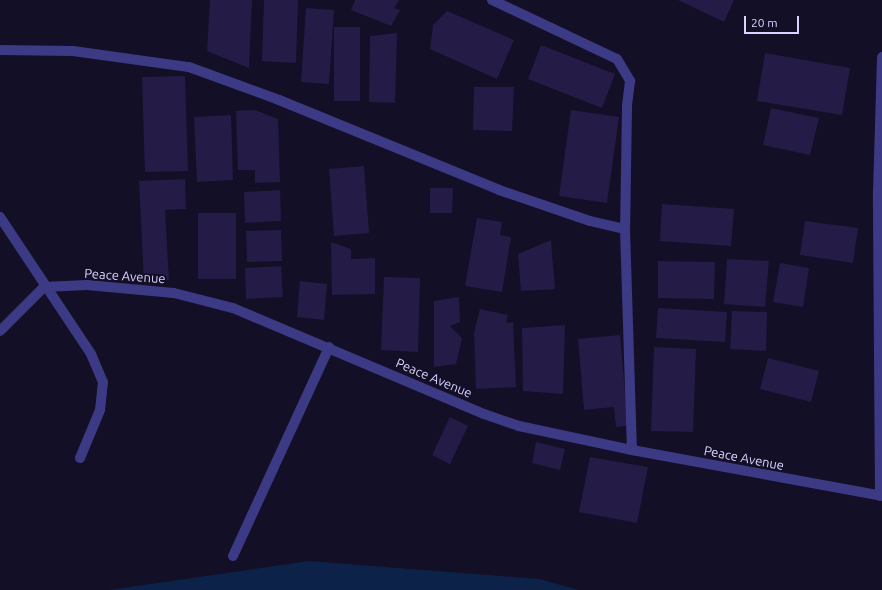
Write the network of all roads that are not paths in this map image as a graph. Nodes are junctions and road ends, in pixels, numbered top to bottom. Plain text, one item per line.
1 (492, 0) edge
2 (0, 50) edge
3 (882, 57) edge
4 (0, 217) edge
5 (625, 229) junction
6 (44, 287) junction
7 (0, 331) edge
8 (328, 347) junction
9 (632, 450) junction
10 (80, 458) dead end
11 (881, 496) edge
12 (232, 556) dead end

1 - 5 street
2 - 5 street
3 - 11 street
4 - 6 street
5 - 9 street
6 - 7 street
6 - 8 street, Peace Avenue
6 - 10 street
8 - 9 street, Peace Avenue
8 - 12 street
9 - 11 street, Peace Avenue

